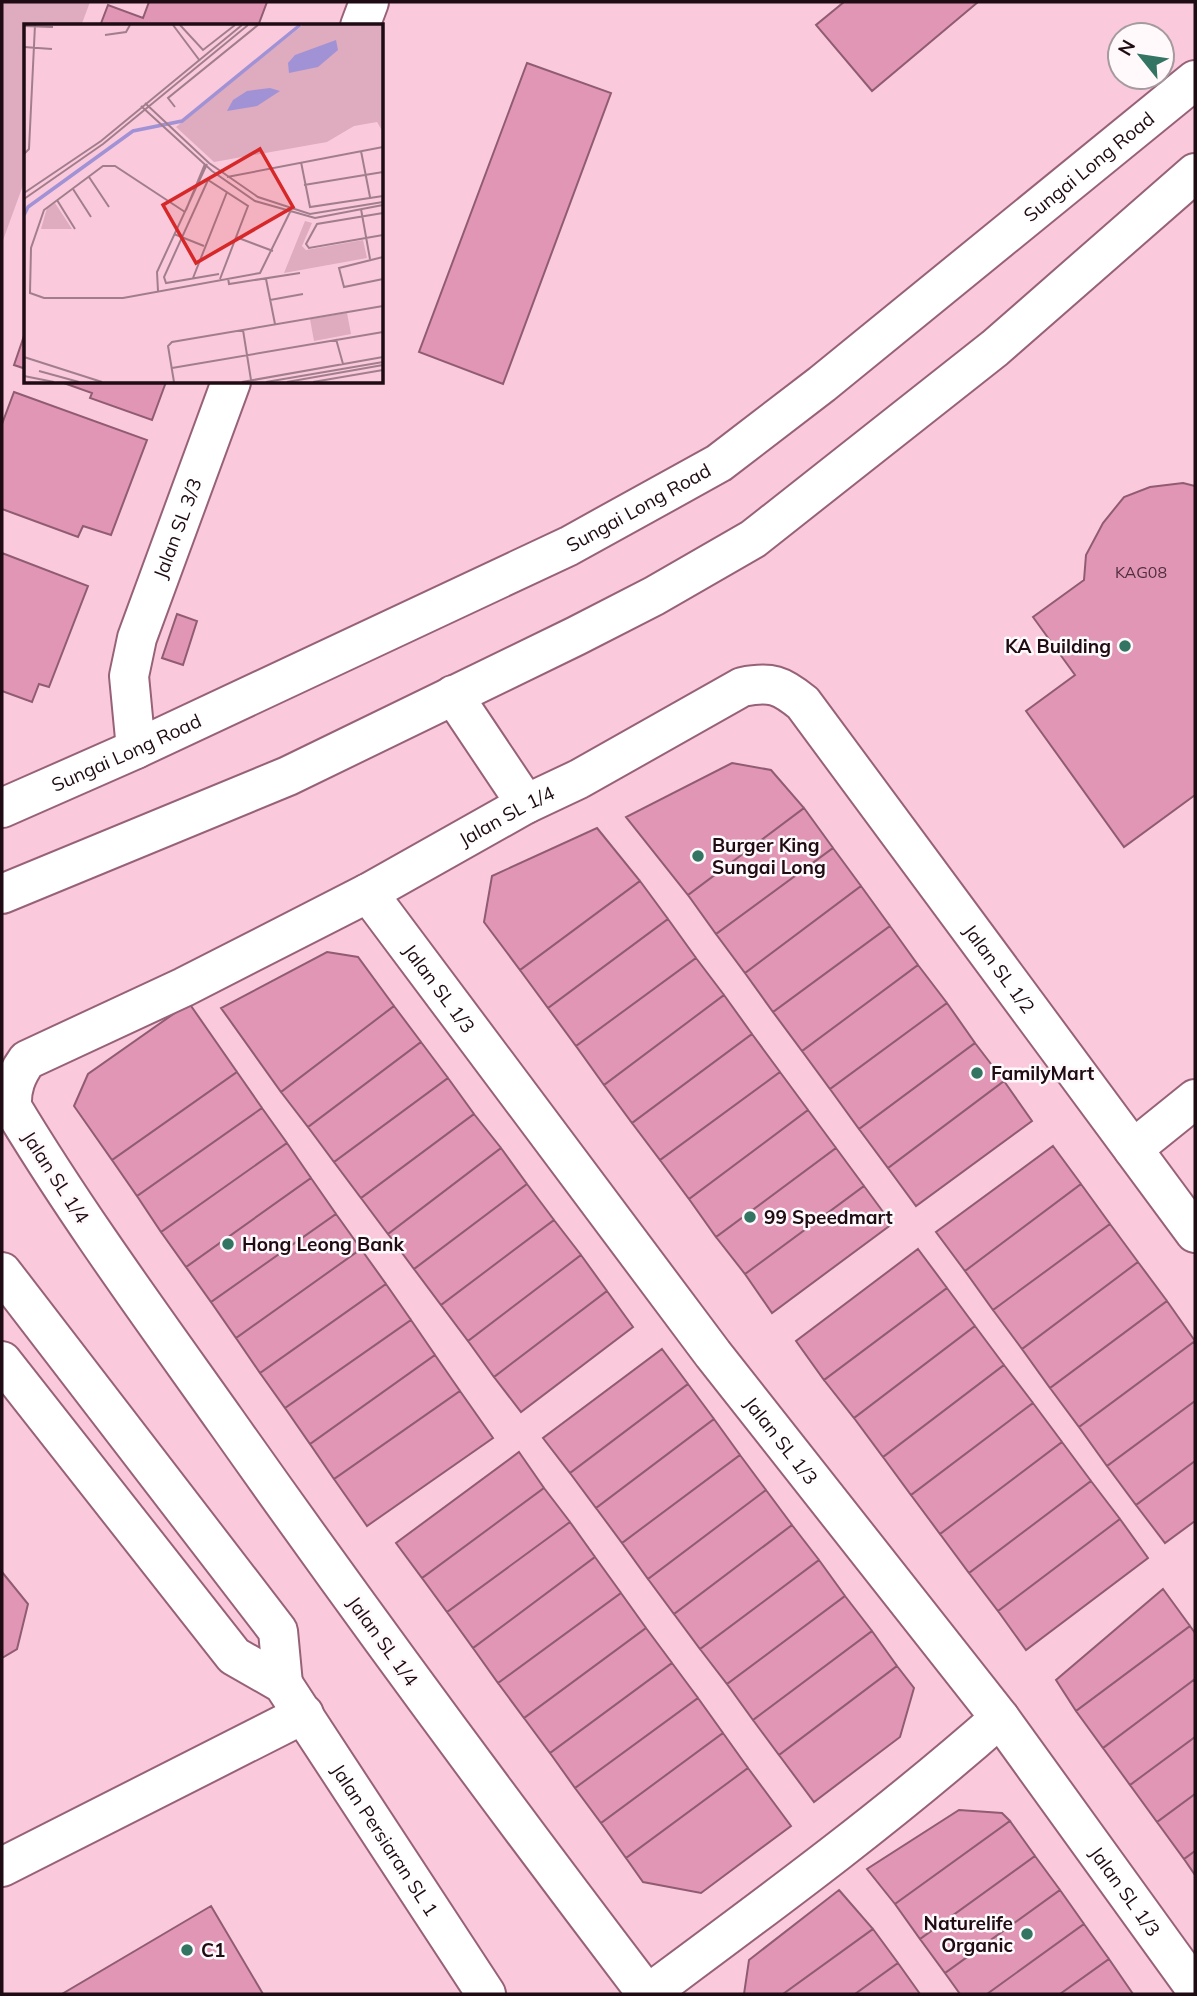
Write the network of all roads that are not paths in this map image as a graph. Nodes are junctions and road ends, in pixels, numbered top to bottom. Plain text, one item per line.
1 (369, 2) edge
2 (361, 24) edge
3 (1195, 80) edge
4 (1186, 184) edge
5 (231, 383) edge
6 (453, 695) junction
7 (803, 703) joint
8 (136, 749) junction
9 (526, 804) junction
10 (2, 807) edge
11 (368, 893) junction
12 (2, 894) edge
13 (1195, 1099) edge
14 (1133, 1149) junction
15 (1195, 1233) edge
16 (2, 1272) edge
17 (2, 1361) edge
18 (294, 1699) junction
19 (1000, 1718) junction
20 (2, 1867) edge
21 (1195, 1988) edge
22 (486, 1994) edge
23 (648, 1994) edge

1 - 2 street
3 - 8 street, Sungai Long Road
4 - 6 street
5 - 8 street, Jalan SL 3/3
6 - 9 street
6 - 12 street
7 - 9 street, Jalan SL 1/4
7 - 14 street, Jalan SL 1/2
8 - 10 street, Sungai Long Road
9 - 11 street, Jalan SL 1/4
11 - 19 street, Jalan SL 1/3
11 - 23 street, Jalan SL 1/4
13 - 14 street
14 - 15 street, Jalan SL 1/2
16 - 18 street
17 - 18 street
18 - 20 street
18 - 22 street, Jalan Persiaran SL 1
19 - 21 street, Jalan SL 1/3
19 - 23 street

